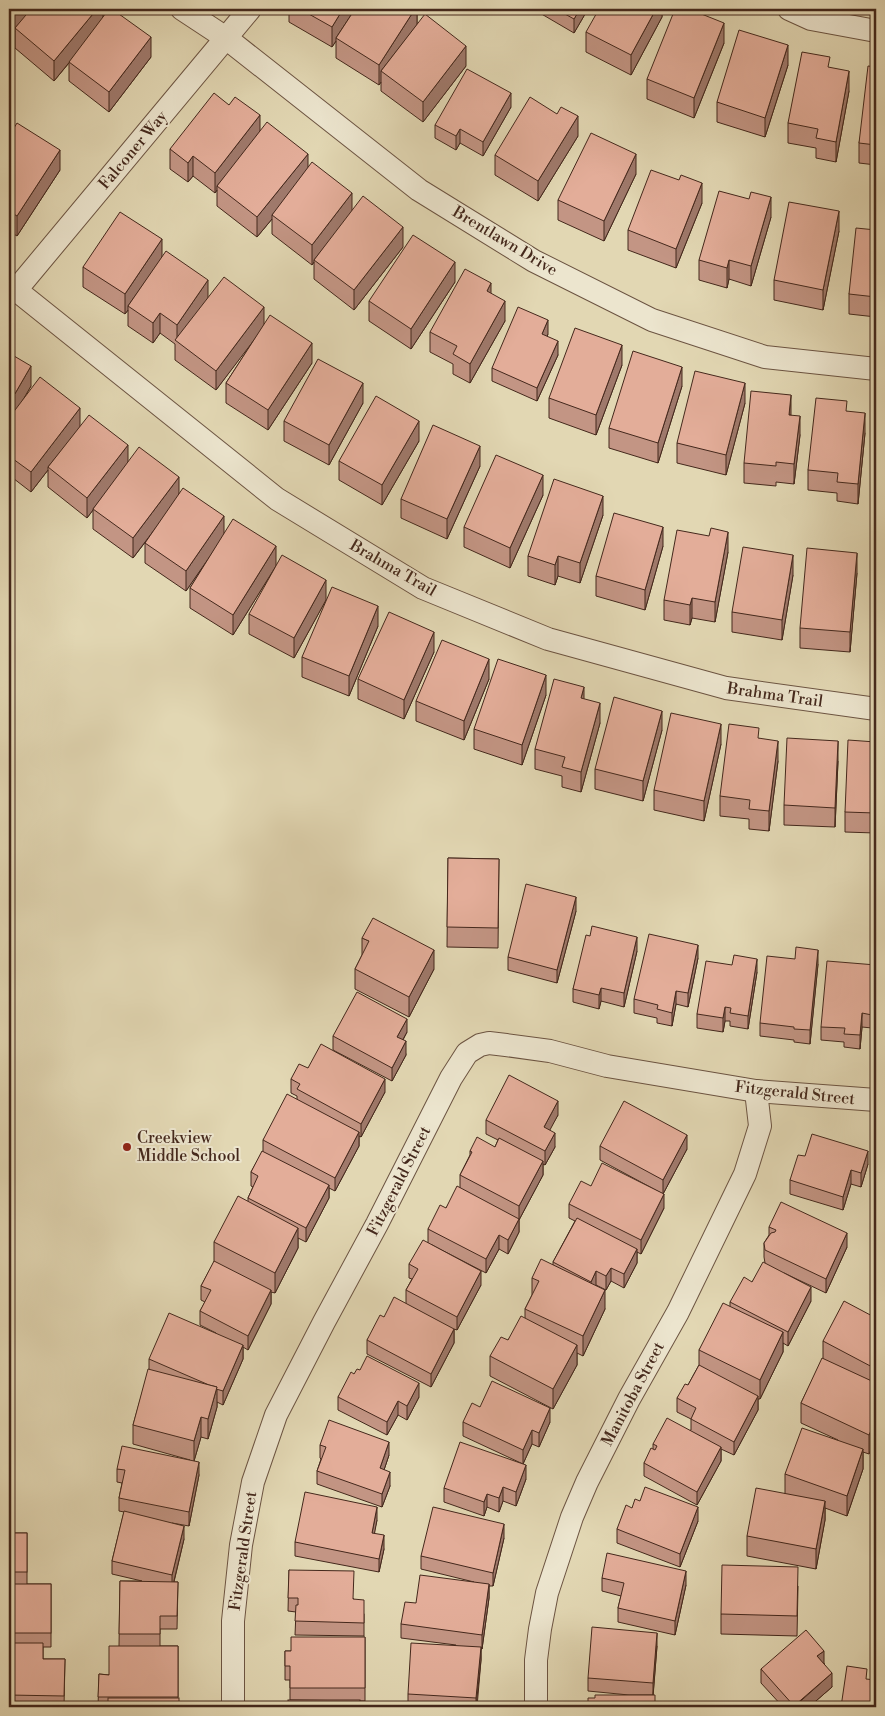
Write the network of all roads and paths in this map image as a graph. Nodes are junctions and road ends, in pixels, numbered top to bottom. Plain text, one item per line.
1 (182, 9) edge
2 (250, 9) edge
3 (789, 9) edge
4 (876, 31) edge
5 (226, 38) junction
6 (12, 290) edge
7 (876, 369) edge
8 (876, 709) edge
9 (756, 1091) junction
10 (876, 1100) edge
11 (233, 1707) edge
12 (536, 1707) edge

1 - 5 street, Brentlawn Drive
2 - 5 street, Falconer Way
3 - 4 street
5 - 6 street, Falconer Way
5 - 7 street, Brentlawn Drive
6 - 8 street, Brahma Trail
9 - 10 street, Fitzgerald Street
9 - 11 street, Fitzgerald Street
9 - 12 street, Manitoba Street

